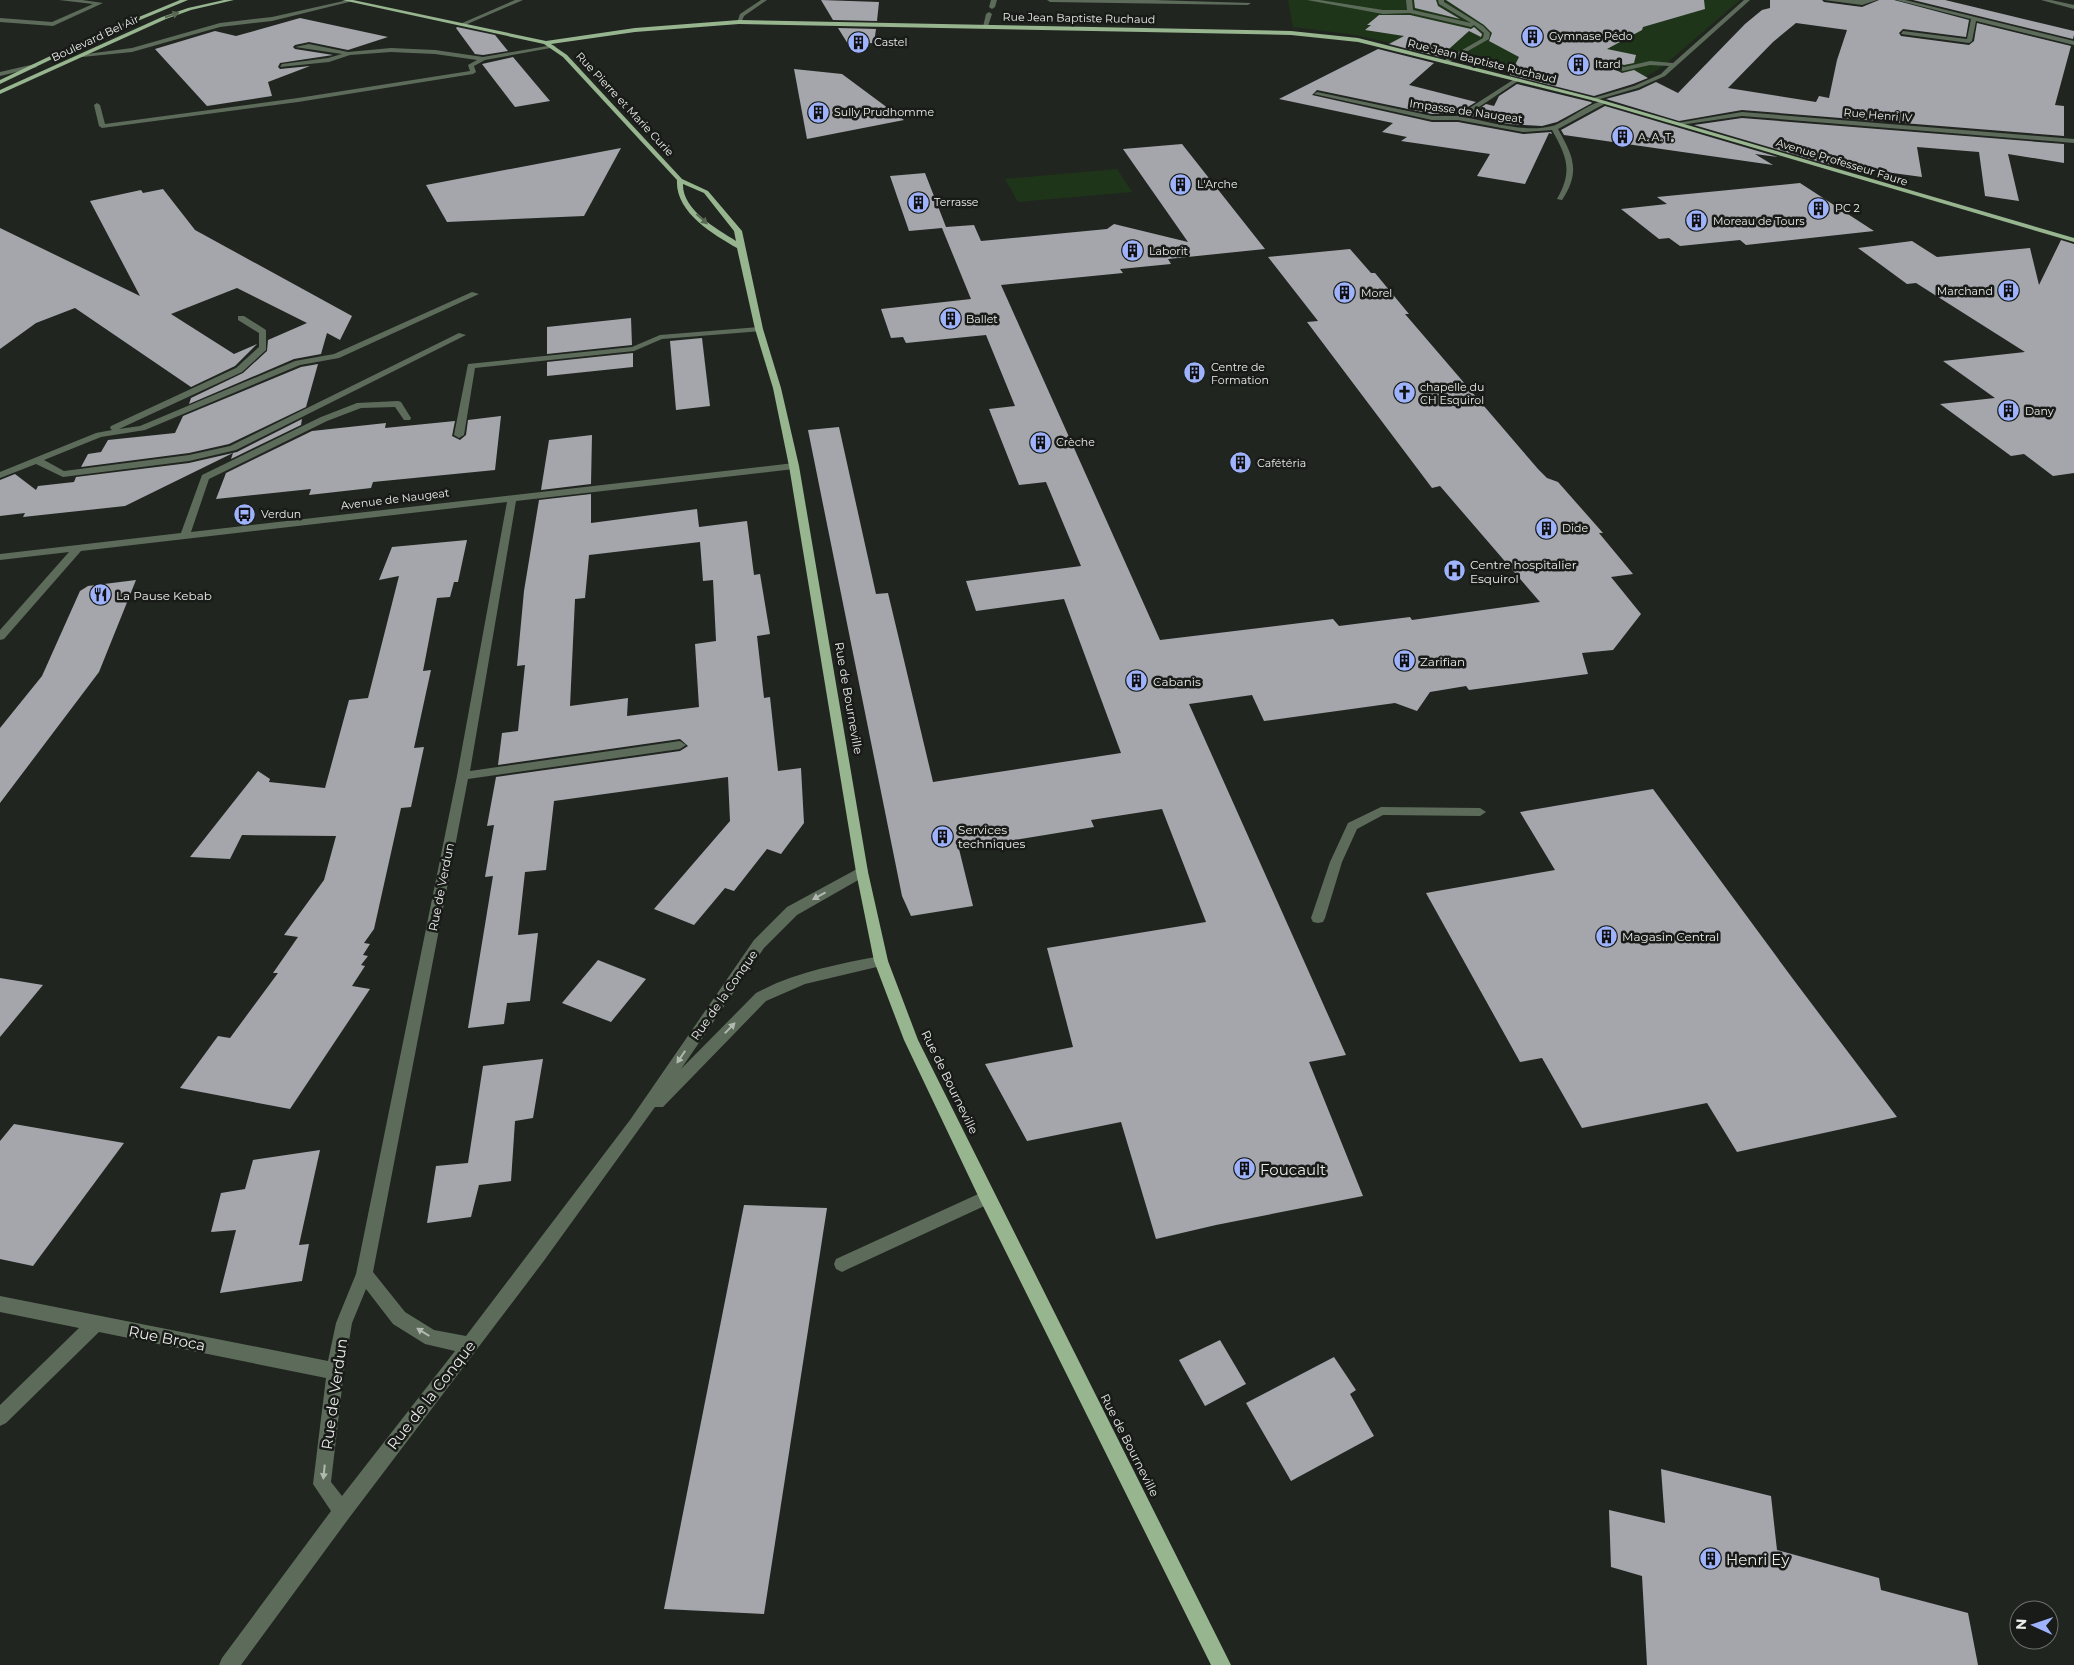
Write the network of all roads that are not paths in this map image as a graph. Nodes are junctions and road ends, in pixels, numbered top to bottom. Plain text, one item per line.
1 (62, 0) edge
2 (185, 0) edge
3 (231, 0) edge
4 (520, 0) edge
5 (764, 0) edge
6 (994, 0) edge
7 (1050, 0) edge
8 (1310, 0) edge
9 (1409, 0) edge
10 (1441, 0) edge
11 (1746, 0) edge
12 (1826, 0) edge
13 (1874, 0) edge
14 (1899, 0) edge
15 (2044, 0) edge
16 (348, 1) edge
17 (1100, 1) edge
18 (1248, 3) dead end
19 (992, 6) dead end
20 (2074, 7) edge
21 (1410, 11) junction
22 (989, 14) dead end
23 (1974, 19) junction
24 (0, 20) edge
25 (739, 22) junction
26 (463, 24) junction
27 (985, 26) junction
28 (1481, 26) junction
29 (1903, 33) dead end
30 (2074, 42) edge
31 (546, 44) junction
32 (298, 47) dead end
33 (553, 47) junction
34 (350, 53) junction
35 (82, 55) junction
36 (483, 59) junction
37 (1445, 62) junction
38 (1674, 65) junction
39 (35, 66) junction
40 (282, 66) dead end
41 (1616, 66) dead end
42 (0, 74) edge
43 (1516, 80) junction
44 (0, 82) edge
45 (0, 92) edge
46 (1317, 94) dead end
47 (1593, 99) junction
48 (1605, 102) junction
49 (97, 105) dead end
50 (1458, 118) junction
51 (1680, 123) junction
52 (1554, 128) junction
53 (2074, 141) edge
54 (680, 180) junction
55 (1560, 199) dead end
56 (2074, 240) edge
57 (740, 247) junction
58 (475, 294) dead end
59 (242, 318) dead end
60 (759, 330) junction
61 (462, 335) dead end
62 (407, 418) dead end
63 (99, 435) junction
64 (459, 435) dead end
65 (36, 460) junction
66 (794, 466) junction
67 (0, 475) edge
68 (512, 498) junction
69 (185, 536) junction
70 (78, 548) junction
71 (0, 557) edge
72 (0, 637) edge
73 (680, 745) dead end
74 (464, 776) junction
75 (1480, 812) dead end
76 (862, 872) junction
77 (1318, 918) dead end
78 (881, 961) junction
79 (635, 1126) junction
80 (987, 1197) junction
81 (842, 1264) dead end
82 (364, 1274) junction
83 (0, 1304) edge
84 (95, 1324) junction
85 (469, 1345) junction
86 (335, 1371) junction
87 (0, 1417) edge
88 (342, 1511) junction
89 (229, 1665) edge
90 (1221, 1665) edge

1 - 24 street
2 - 39 main road, Boulevard Bel Air
35 -> 3 main road, Boulevard Bel Air
4 - 26 street
5 - 25 street
6 - 19 street
7 - 17 street
8 - 21 street
9 - 21 street
10 - 28 street
11 - 38 street
12 - 13 street
14 - 23 street
15 - 20 street
16 - 26 main road, Rue Pierre et Marie Curie
16 - 35 street
17 - 18 street
21 - 28 street
22 - 27 street
23 - 29 street
23 - 30 street
25 - 27 main road, Rue Jean Baptiste Ruchaud
25 - 31 main road, Rue Jean Baptiste Ruchaud
26 - 31 main road, Rue Pierre et Marie Curie
27 - 37 main road, Rue Jean Baptiste Ruchaud
28 - 37 street
31 - 33 main road, Rue Pierre et Marie Curie
32 - 34 street
33 - 36 street
33 - 54 main road, Rue Pierre et Marie Curie
34 - 36 street
34 - 40 street
35 - 45 main road, Boulevard Bel Air
36 - 49 street
37 - 43 main road, Rue Jean Baptiste Ruchaud
38 - 41 street
38 - 47 street
39 - 42 street
39 - 44 main road, Boulevard Bel Air
43 - 47 main road, Rue Jean Baptiste Ruchaud
43 - 50 street
46 - 50 street, Impasse de Naugeat
47 - 48 main road, Rue Jean Baptiste Ruchaud
48 - 51 main road, Avenue Professeur Faure
48 - 52 street
50 - 52 street, Impasse de Naugeat
51 - 53 street, Rue Henri IV
51 - 56 main road, Avenue Professeur Faure
52 - 55 street
54 -> 57 main road, Rue Pierre et Marie Curie
54 - 57 main road, Rue Pierre et Marie Curie
57 - 60 main road, Rue Pierre et Marie Curie
58 - 63 street
59 - 63 street
60 - 64 street
60 - 66 main road, Rue Pierre et Marie Curie
61 - 65 street
62 - 69 street
63 - 65 street
65 - 67 street
66 - 68 street, Avenue de Naugeat
66 - 76 main road, Rue de Bourneville
68 - 69 street, Avenue de Naugeat
68 - 74 street, Rue de Verdun
69 - 70 street, Avenue de Naugeat
70 - 71 street, Avenue de Naugeat
70 - 72 street
73 - 74 street
74 - 82 street, Rue de Verdun
75 - 77 street
76 - 78 main road, Rue de Bourneville
76 -> 79 street, Rue de la Conque
79 -> 78 street, Rue de la Conque
78 - 80 main road, Rue de Bourneville
79 - 85 street, Rue de la Conque
80 - 81 street
80 - 90 main road, Rue de Bourneville
85 -> 82 street
82 - 86 street, Rue de Verdun
83 - 84 street, Rue Broca
84 - 86 street, Rue Broca
84 - 87 street
85 - 88 street, Rue de la Conque
86 -> 88 street, Rue de Verdun
88 - 89 street, Rue de la Conque

